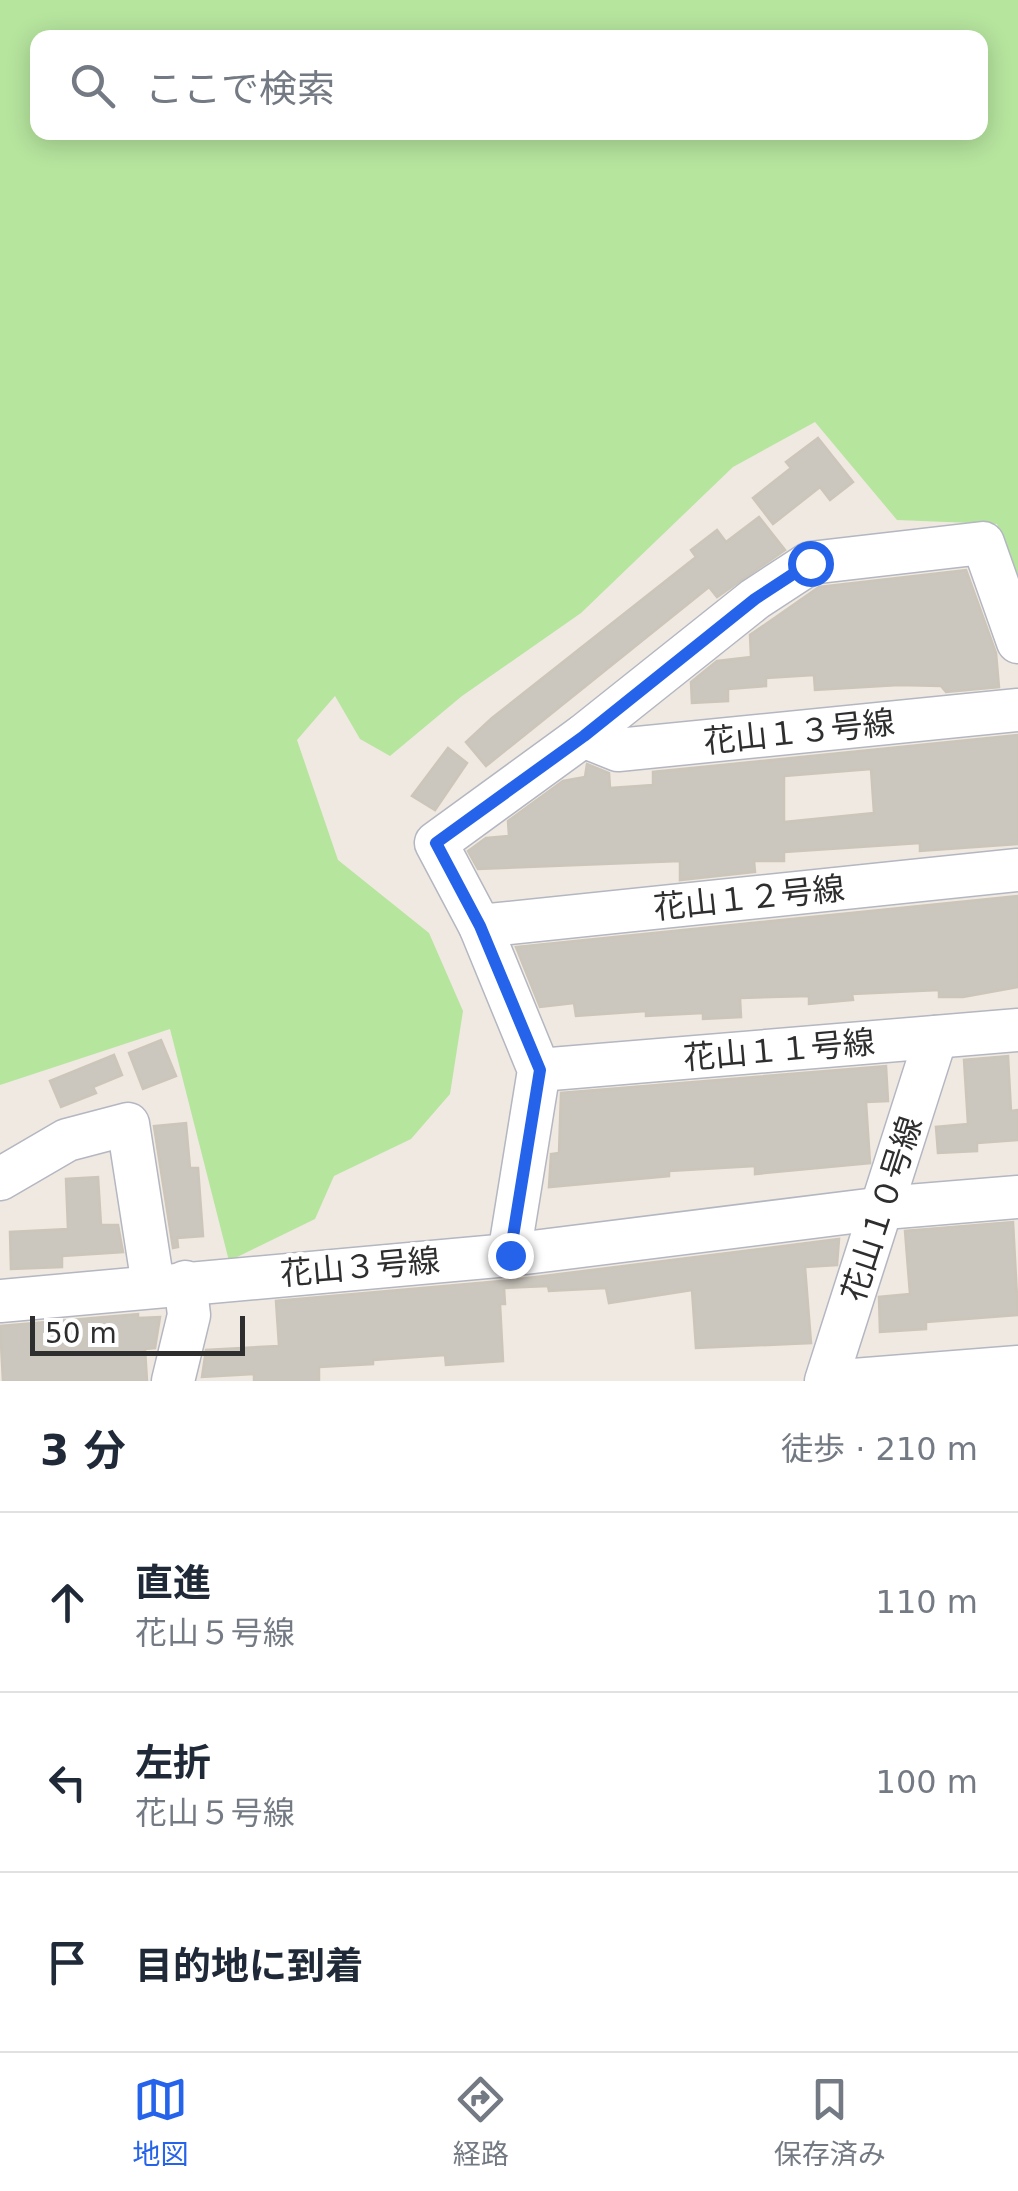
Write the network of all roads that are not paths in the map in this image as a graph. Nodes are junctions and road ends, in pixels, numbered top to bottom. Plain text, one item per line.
1 (1018, 642) edge
2 (1018, 710) edge
3 (584, 736) junction
4 (1018, 870) edge
5 (480, 926) junction
6 (1018, 1030) edge
7 (936, 1037) junction
8 (540, 1070) junction
9 (0, 1179) edge
10 (1018, 1197) edge
11 (884, 1208) junction
12 (510, 1255) junction
13 (169, 1283) junction
14 (0, 1301) edge
15 (1018, 1366) edge
16 (173, 1381) edge
17 (826, 1381) edge
18 (841, 1381) edge

1 - 3 street
2 - 3 street, 花山１３号線
3 - 5 street
4 - 5 street, 花山１２号線
5 - 8 street
6 - 7 street, 花山１１号線
7 - 8 street, 花山１１号線
7 - 11 street, 花山１０号線
8 - 12 street
9 - 13 street
10 - 11 street, 花山３号線
11 - 12 street, 花山３号線
11 - 17 street, 花山１０号線
12 - 13 street, 花山３号線
13 - 14 street, 花山３号線
13 - 16 street
15 - 18 street

